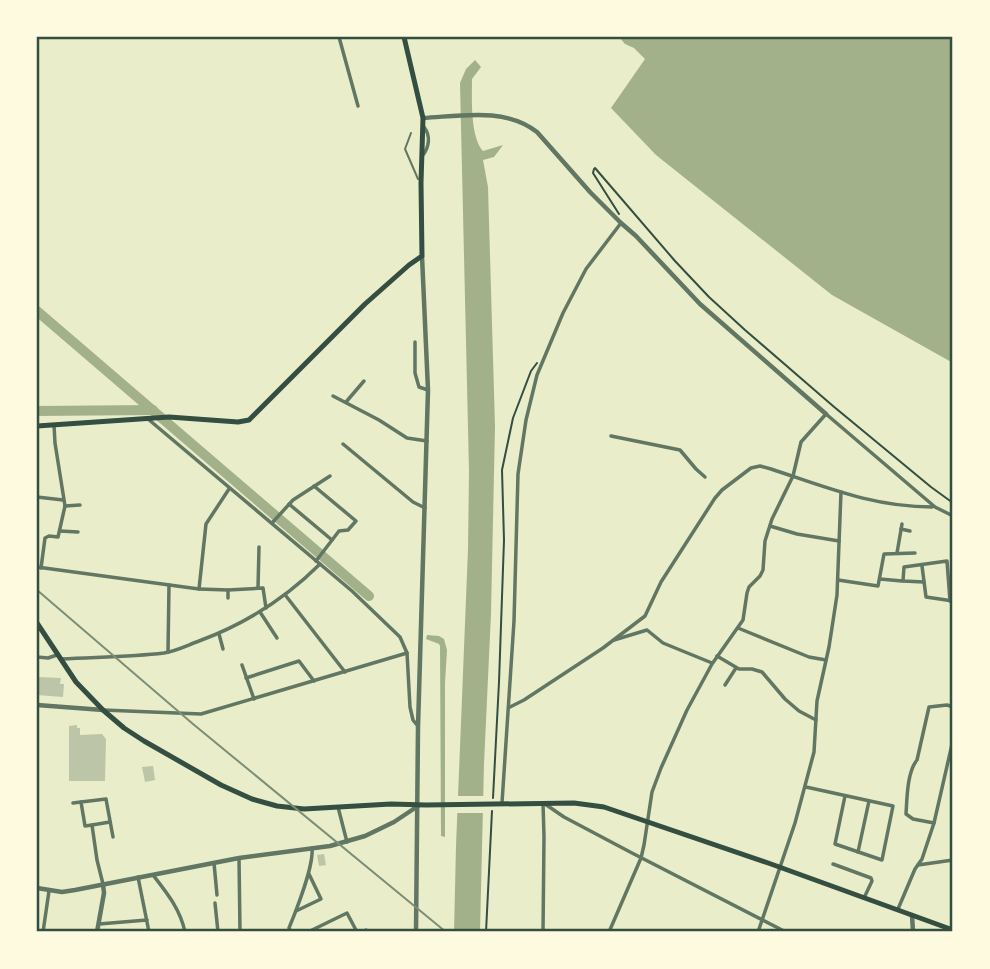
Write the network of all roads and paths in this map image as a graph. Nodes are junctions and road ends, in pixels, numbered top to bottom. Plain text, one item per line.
1 (339, 37) edge
2 (404, 37) edge
3 (358, 106) dead end
4 (423, 117) junction
5 (411, 133) dead end
6 (421, 183) junction
7 (618, 216) dead end
8 (621, 223) junction
9 (422, 256) junction
10 (415, 342) dead end
11 (534, 367) dead end
12 (363, 381) dead end
13 (428, 390) junction
14 (333, 396) dead end
15 (345, 402) junction
16 (826, 414) junction
17 (148, 419) junction
18 (54, 425) junction
19 (37, 426) edge
20 (611, 436) dead end
21 (427, 441) junction
22 (343, 444) dead end
23 (330, 476) dead end
24 (793, 476) junction
25 (705, 477) dead end
26 (314, 486) junction
27 (229, 489) junction
28 (841, 492) junction
29 (37, 497) edge
30 (63, 500) junction
31 (953, 503) edge
32 (289, 504) junction
33 (80, 505) dead end
34 (65, 506) junction
35 (934, 507) junction
36 (425, 508) junction
37 (953, 516) edge
38 (272, 523) junction
39 (770, 526) junction
40 (60, 531) junction
41 (910, 531) dead end
42 (78, 532) dead end
43 (332, 540) junction
44 (839, 541) junction
45 (259, 547) dead end
46 (897, 553) junction
47 (915, 553) dead end
48 (318, 563) junction
49 (922, 566) junction
50 (39, 567) edge
51 (880, 579) junction
52 (838, 580) junction
53 (903, 581) junction
54 (924, 582) junction
55 (169, 585) junction
56 (258, 588) junction
57 (200, 589) junction
58 (228, 590) junction
59 (285, 596) junction
60 (228, 598) dead end
61 (952, 601) edge
62 (266, 608) junction
63 (260, 612) junction
64 (37, 623) edge
65 (738, 628) junction
66 (219, 634) junction
67 (277, 638) dead end
68 (612, 640) junction
69 (223, 649) dead end
70 (168, 652) junction
71 (407, 653) junction
72 (718, 656) junction
73 (37, 657) edge
74 (59, 657) junction
75 (826, 660) junction
76 (712, 664) junction
77 (242, 665) dead end
78 (736, 668) junction
79 (345, 672) junction
80 (246, 677) junction
81 (314, 681) junction
82 (725, 685) dead end
83 (254, 699) junction
84 (37, 705) edge
85 (953, 707) edge
86 (509, 708) junction
87 (103, 710) junction
88 (816, 720) junction
89 (418, 727) junction
90 (953, 740) edge
91 (806, 787) junction
92 (845, 796) junction
93 (493, 797) dead end
94 (870, 801) junction
95 (81, 802) junction
96 (73, 803) dead end
97 (543, 803) junction
98 (422, 805) junction
99 (497, 806) junction
100 (338, 807) junction
101 (647, 821) junction
102 (110, 822) junction
103 (934, 824) junction
104 (92, 825) junction
105 (113, 837) dead end
106 (346, 842) junction
107 (312, 848) junction
108 (858, 852) junction
109 (239, 858) junction
110 (641, 858) junction
111 (953, 861) edge
112 (844, 862) dead end
113 (214, 863) junction
114 (833, 864) dead end
115 (918, 865) junction
116 (780, 867) junction
117 (843, 868) junction
118 (865, 868) dead end
119 (308, 872) junction
120 (862, 874) junction
121 (153, 875) junction
122 (138, 877) junction
123 (103, 884) junction
124 (37, 888) edge
125 (49, 891) junction
126 (217, 895) dead end
127 (864, 898) junction
128 (215, 903) dead end
129 (898, 909) junction
130 (295, 911) junction
131 (912, 915) junction
132 (147, 920) junction
133 (761, 920) junction
134 (99, 924) junction
135 (953, 930) edge
136 (43, 932) edge
137 (97, 932) edge
138 (149, 932) edge
139 (184, 932) edge
140 (218, 932) edge
141 (240, 932) edge
142 (291, 932) edge
143 (308, 932) edge
144 (362, 932) edge
145 (416, 932) edge
146 (486, 932) edge
147 (543, 932) edge
148 (609, 932) edge
149 (758, 932) edge
150 (786, 932) edge
151 (913, 932) edge

1 - 3 street
2 - 4 main road
4 - 6 main road
4 - 8 street
5 - 6 lane
6 - 9 main road
7 - 31 path
8 - 16 street
8 - 86 street
9 - 13 street
9 - 17 main road
10 - 13 street
11 - 93 path
12 - 15 street
13 - 21 street
14 - 15 street
15 - 21 street
16 - 24 street
16 - 35 street
17 - 18 main road
17 - 27 street
18 - 19 main road
18 - 30 street
20 - 25 street
21 - 36 street
22 - 36 street
23 - 26 street
24 - 28 street
24 - 39 street
24 - 68 street
26 - 32 street
26 - 43 street
27 - 38 street
27 - 57 street
28 - 35 street
28 - 44 street
29 - 30 street
30 - 34 street
32 - 38 street
32 - 43 street
33 - 34 street
34 - 40 street
35 - 37 street
36 - 89 street
38 - 48 street
39 - 44 street
39 - 65 street
40 - 42 street
40 - 50 street
41 - 46 street
43 - 48 street
44 - 52 street
45 - 56 street
46 - 47 street
46 - 51 street
48 - 59 street
48 - 71 street
49 - 53 street
49 - 54 street
49 - 61 street
50 - 55 street
51 - 52 street
51 - 53 street
52 - 75 street
53 - 54 street
54 - 61 street
55 - 57 street
55 - 70 street
56 - 58 street
56 - 62 street
57 - 58 street
58 - 60 street
59 - 62 street
59 - 79 street
62 - 63 street
63 - 66 street
63 - 67 street
64 - 74 main road
65 - 72 street
65 - 75 street
66 - 69 street
66 - 70 street
68 - 76 street
68 - 86 street
70 - 74 street
71 - 79 street
71 - 89 street
72 - 76 street
72 - 78 street
73 - 74 street
74 - 87 main road
75 - 88 street
76 - 101 street
77 - 80 street
78 - 82 street
78 - 88 street
79 - 81 street
80 - 81 street
80 - 83 street
81 - 83 street
83 - 87 street
84 - 87 street
85 - 103 street
86 - 99 street
87 - 100 main road
88 - 91 street
89 - 98 street
90 - 103 street
91 - 92 street
91 - 116 street
92 - 94 street
92 - 108 street
94 - 108 street
94 - 108 street
95 - 96 street
95 - 102 street
95 - 104 street
97 - 99 main road
97 - 101 main road
97 - 110 street
97 - 147 street
98 - 99 main road
98 - 100 main road
98 - 106 street
98 - 145 street
99 - 146 path
100 - 106 street
101 - 110 street
101 - 116 main road
102 - 104 street
102 - 105 street
103 - 115 street
104 - 123 street
106 - 107 street
107 - 109 street
107 - 119 street
109 - 113 street
109 - 141 street
110 - 133 street
110 - 148 street
111 - 115 street
112 - 117 street
113 - 121 street
113 - 126 street
114 - 117 street
115 - 129 street
116 - 127 main road
116 - 133 street
117 - 120 street
118 - 120 street
119 - 130 street
119 - 130 street
120 - 127 street
121 - 122 street
121 - 139 street
122 - 123 street
122 - 132 street
123 - 125 street
123 - 134 street
124 - 125 street
125 - 136 street
127 - 129 main road
128 - 140 street
129 - 131 main road
130 - 142 street
131 - 135 main road
131 - 151 street
132 - 134 street
132 - 138 street
133 - 149 street
133 - 150 street
134 - 137 street
143 - 144 street

